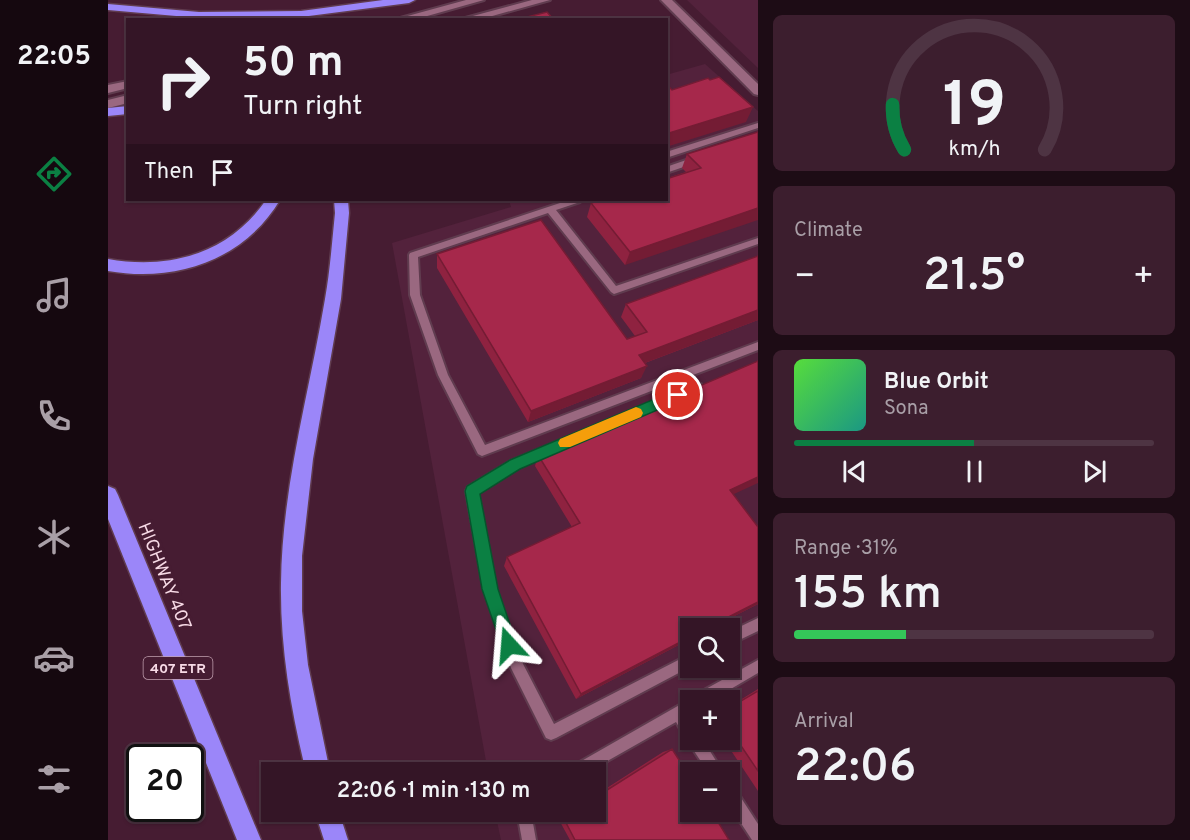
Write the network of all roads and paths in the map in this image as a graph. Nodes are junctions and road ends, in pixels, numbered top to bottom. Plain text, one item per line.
1 (409, 0) edge
2 (479, 0) edge
3 (545, 0) edge
4 (666, 0) edge
5 (108, 7) edge
6 (406, 18) edge
7 (471, 18) edge
8 (126, 84) edge
9 (108, 89) edge
10 (758, 91) edge
11 (126, 100) edge
12 (108, 104) edge
13 (126, 110) edge
14 (108, 112) edge
15 (758, 125) edge
16 (668, 154) edge
17 (706, 156) edge
18 (668, 169) edge
19 (272, 201) edge
20 (341, 201) edge
21 (574, 201) edge
22 (550, 209) junction
23 (758, 241) edge
24 (108, 265) edge
25 (758, 346) edge
26 (708, 383) edge
27 (108, 495) edge
28 (758, 624) edge
29 (740, 633) edge
30 (680, 665) edge
31 (758, 666) edge
32 (717, 690) edge
33 (680, 712) edge
34 (316, 762) edge
35 (593, 762) edge
36 (740, 809) edge
37 (330, 822) edge
38 (526, 822) edge
39 (758, 837) edge
40 (249, 840) edge
41 (336, 840) edge
42 (529, 840) edge

1 - 5 highway
2 - 6 main road
3 - 7 main road
4 - 10 main road
8 - 9 main road
11 - 12 main road
13 - 14 highway
15 - 16 lane
17 - 18 lane
19 - 24 highway
20 - 34 highway
21 - 22 lane
22 - 23 lane
22 - 25 lane
26 - 30 lane
27 - 40 highway, HIGHWAY 407 / 407 ETR
28 - 29 lane
31 - 32 lane
33 - 35 lane
36 - 39 lane
37 - 41 highway
38 - 42 lane

